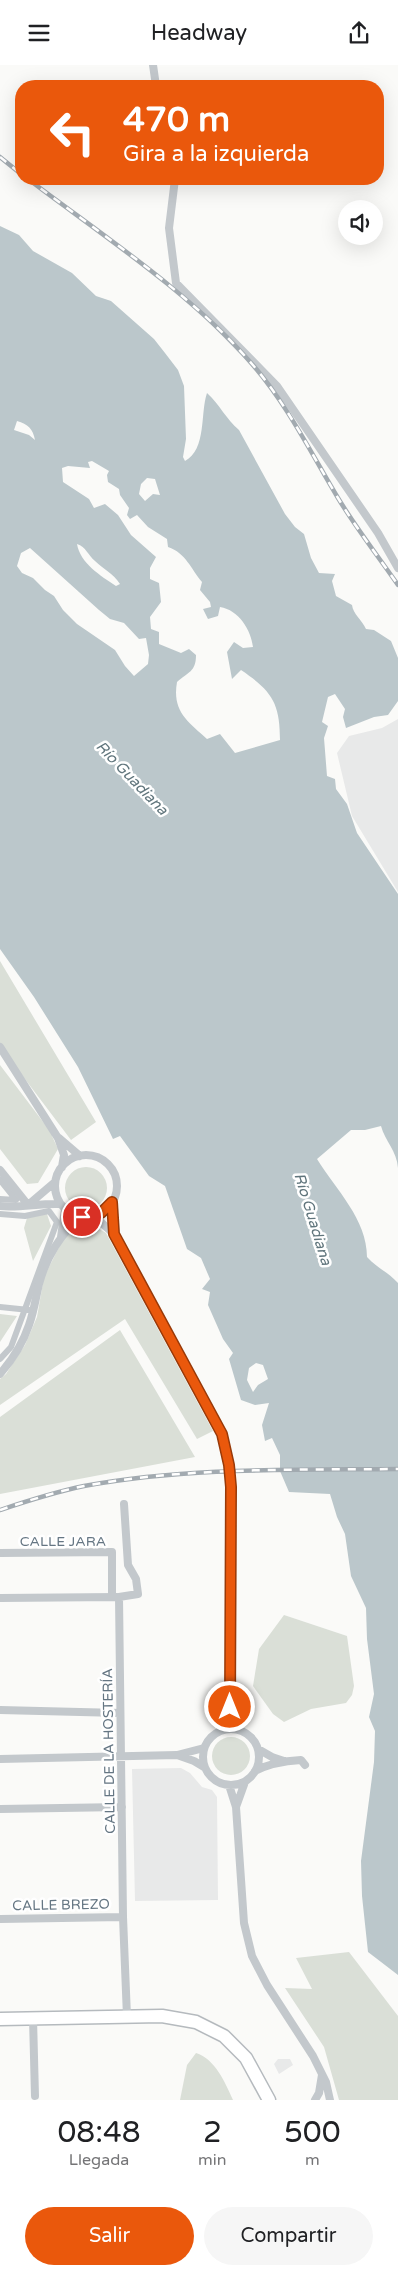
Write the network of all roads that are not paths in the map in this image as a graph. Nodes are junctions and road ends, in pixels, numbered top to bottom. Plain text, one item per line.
1 (153, 65) edge
2 (155, 80) edge
3 (174, 185) edge
4 (398, 568) edge
5 (0, 1047) edge
6 (58, 1138) junction
7 (80, 1156) junction
8 (62, 1167) junction
9 (0, 1170) edge
10 (0, 1180) edge
11 (55, 1182) junction
12 (0, 1199) edge
13 (112, 1202) junction
14 (28, 1205) junction
15 (0, 1206) edge
16 (63, 1206) junction
17 (0, 1214) edge
18 (94, 1216) junction
19 (82, 1217) junction
20 (52, 1234) junction
21 (114, 1234) junction
22 (61, 1237) junction
23 (0, 1307) edge
24 (30, 1310) junction
25 (0, 1359) edge
26 (0, 1374) edge
27 (124, 1504) dead end
28 (0, 1553) edge
29 (116, 1597) junction
30 (0, 1598) edge
31 (230, 1707) junction
32 (0, 1710) edge
33 (120, 1713) junction
34 (220, 1730) junction
35 (238, 1730) junction
36 (204, 1748) junction
37 (258, 1749) junction
38 (177, 1755) junction
39 (122, 1757) junction
40 (0, 1759) edge
41 (286, 1761) junction
42 (305, 1765) dead end
43 (204, 1767) junction
44 (256, 1771) junction
45 (245, 1782) junction
46 (229, 1785) junction
47 (122, 1807) junction
48 (236, 1807) junction
49 (0, 1809) edge
50 (123, 1917) junction
51 (0, 1919) edge
52 (127, 2017) junction
53 (33, 2018) junction
54 (0, 2019) edge
55 (322, 2075) junction
56 (267, 2094) edge
57 (35, 2096) dead end
58 (277, 2100) edge
59 (315, 2100) edge
60 (330, 2100) edge

1 - 2 street
3 - 4 street
5 - 6 street
6 - 7 street
6 - 8 street
7 - 8 street
7 - 13 street
8 - 11 street
9 - 14 street
10 - 12 street
11 - 14 street
11 - 16 street
13 - 18 street
13 - 21 street
14 - 15 street
14 - 16 street
16 - 19 street
16 - 22 street
17 - 20 street
18 - 19 street
18 - 21 street
19 - 22 street
20 - 22 street
20 - 24 street
21 - 31 street
22 - 24 street
23 - 24 street
24 - 25 street
24 - 26 street
27 - 29 street
28 - 29 street, CALLE JARA
29 - 30 street
29 - 33 street, CALLE DE LA HOSTERÍA
31 - 34 street
31 - 35 street
32 - 33 street
33 - 39 street, CALLE DE LA HOSTERÍA
34 - 35 street
34 - 36 street
35 - 37 street
36 - 38 street
36 - 43 street
37 - 41 street
37 - 44 street
38 - 39 street
38 - 43 street
39 - 40 street
39 - 47 street, CALLE DE LA HOSTERÍA
41 - 42 street
41 - 44 street
43 - 46 street
44 - 45 street
45 - 46 street
45 - 48 street
46 - 48 street
47 - 49 street
47 - 50 street, CALLE DE LA HOSTERÍA
48 - 55 street
50 - 51 street, CALLE BREZO
50 - 52 street, CALLE DE LA HOSTERÍA
52 - 53 main road
52 - 56 main road
53 - 54 main road
53 - 57 street
55 - 59 street
55 - 60 street
56 - 58 main road

